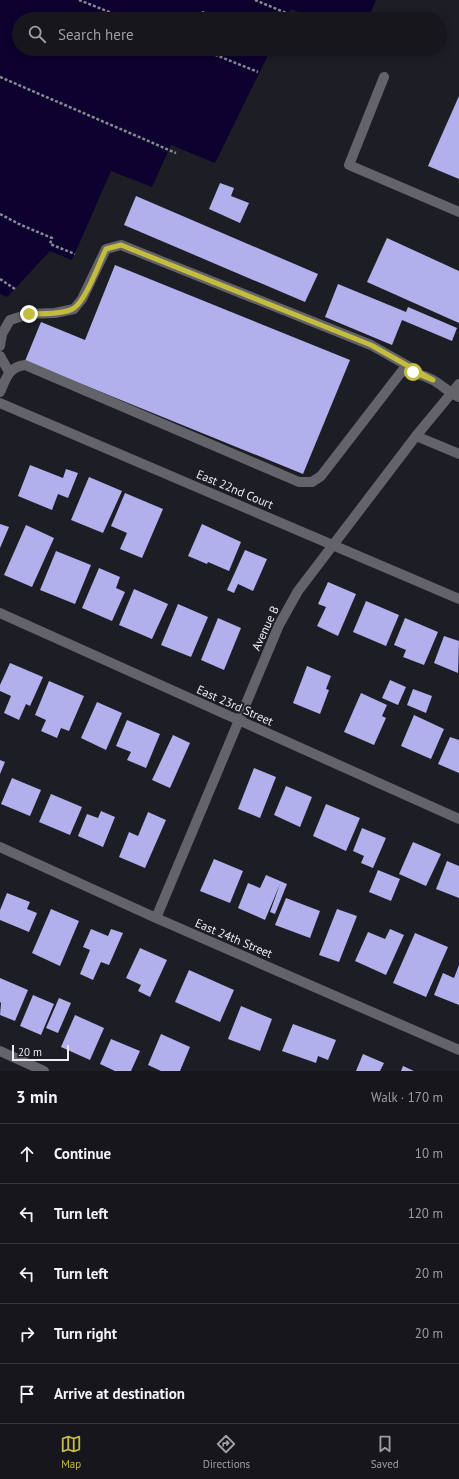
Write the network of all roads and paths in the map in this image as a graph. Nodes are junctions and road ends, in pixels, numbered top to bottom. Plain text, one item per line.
1 (79, 0) edge
2 (255, 0) edge
3 (109, 12) edge
4 (284, 12) edge
5 (219, 56) edge
6 (258, 72) dead end
7 (0, 76) edge
8 (384, 78) dead end
9 (176, 153) dead end
10 (459, 212) edge
11 (0, 214) edge
12 (75, 254) dead end
13 (0, 279) edge
14 (15, 289) dead end
15 (0, 346) edge
16 (0, 356) edge
17 (9, 372) junction
18 (433, 380) junction
19 (459, 384) edge
20 (0, 392) edge
21 (455, 395) edge
22 (0, 403) edge
23 (416, 436) junction
24 (459, 454) edge
25 (334, 545) junction
26 (459, 599) edge
27 (0, 613) edge
28 (238, 721) junction
29 (459, 819) edge
30 (0, 847) edge
31 (156, 918) junction
32 (459, 1050) edge
33 (0, 1051) edge
34 (44, 1071) edge

1 - 3 path
2 - 4 path
5 - 6 path
7 - 9 path
8 - 10 street
11 - 12 path
13 - 14 path
15 - 18 street
16 - 17 street
17 - 18 street
17 - 20 street
18 - 21 street
19 - 21 street, Avenue B
21 - 23 street, Avenue B
22 - 25 street, East 22nd Court
23 - 24 street
23 - 25 street, Avenue B
25 - 26 street, East 22nd Court
25 - 28 street, Avenue B
27 - 28 street, East 23rd Street
28 - 29 street, East 23rd Street
28 - 31 street, Avenue B
30 - 31 street, East 24th Street
31 - 32 street, East 24th Street
33 - 34 street

